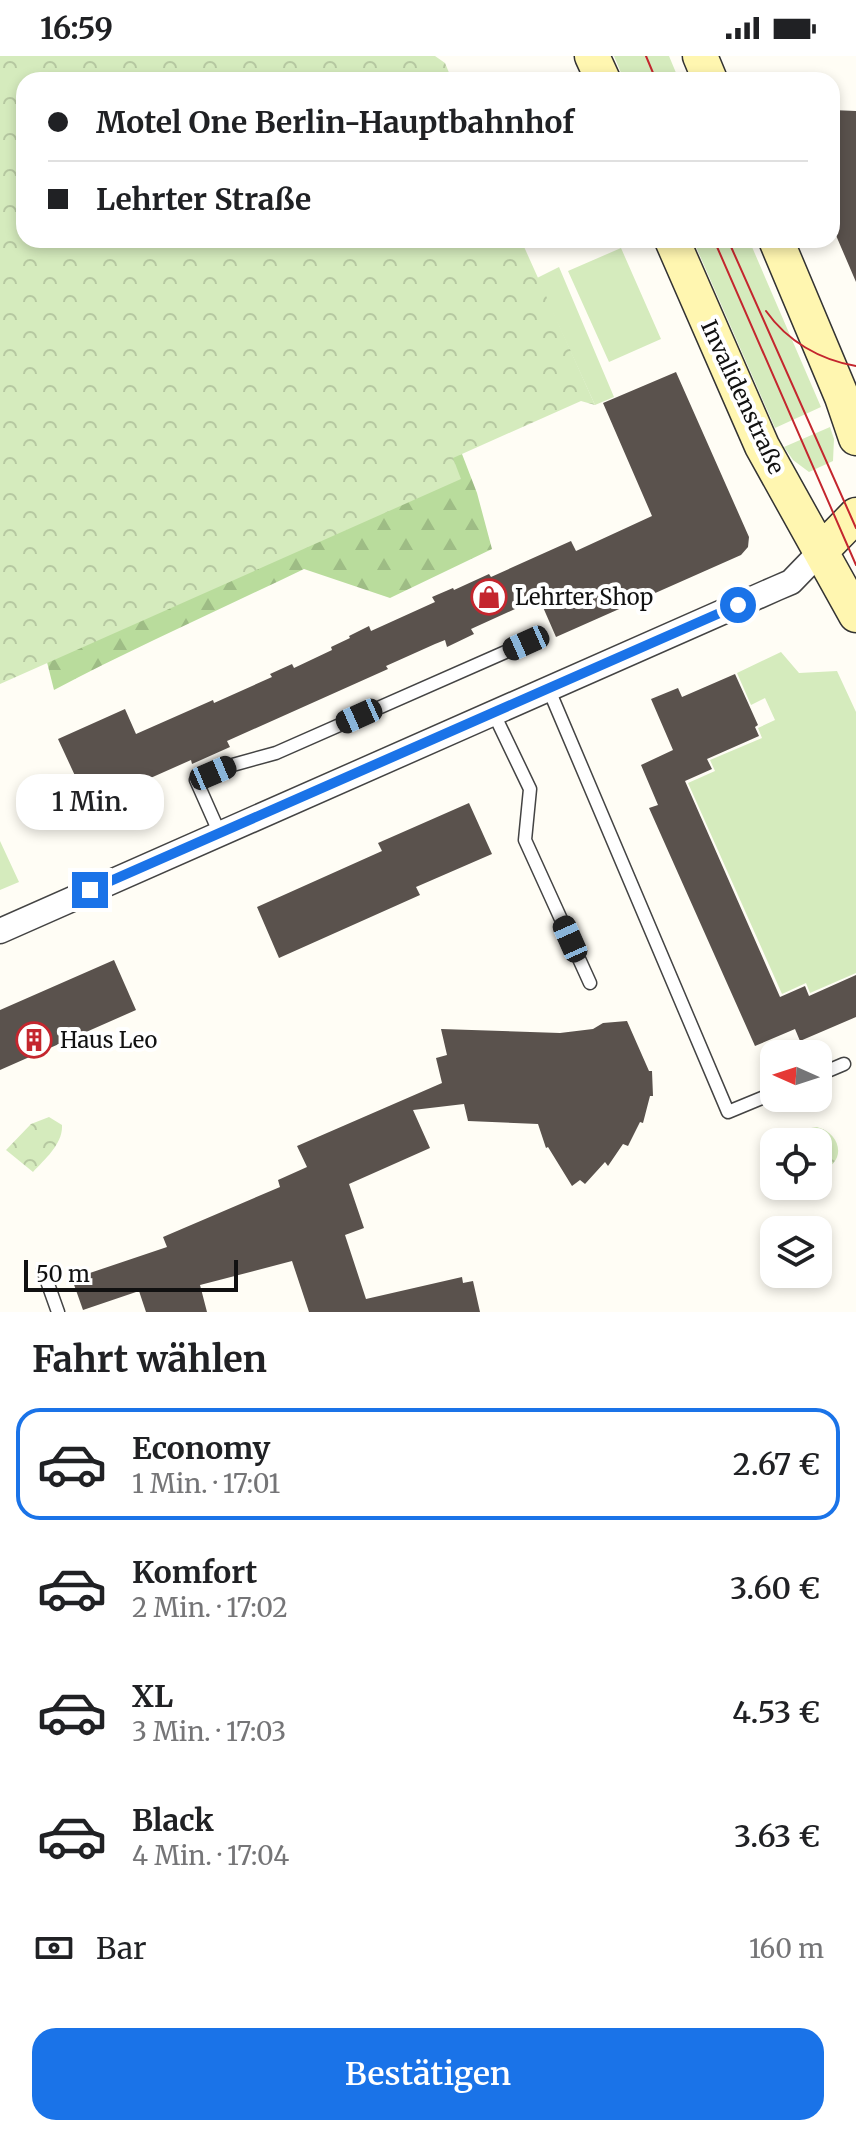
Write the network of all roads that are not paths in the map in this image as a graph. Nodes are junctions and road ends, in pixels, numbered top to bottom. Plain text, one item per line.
1 (675, 248) edge
2 (779, 248) edge
3 (856, 438) edge
4 (856, 515) edge
5 (821, 551) junction
6 (856, 615) edge
7 (526, 643) dead end
8 (549, 690) junction
9 (494, 714) junction
10 (220, 834) junction
11 (0, 931) edge
12 (590, 983) dead end
13 (844, 1064) dead end
14 (832, 1069) edge
15 (760, 1099) edge
16 (43, 1270) dead end
17 (58, 1312) edge

1 - 5 main road, Invalidenstraße
2 - 3 main road
4 - 5 main road
5 - 6 main road, Invalidenstraße
5 - 8 street
7 - 10 lane
8 - 9 street
8 - 15 lane
9 - 10 street
9 - 12 lane
10 - 11 street
13 - 14 lane
16 - 17 lane

